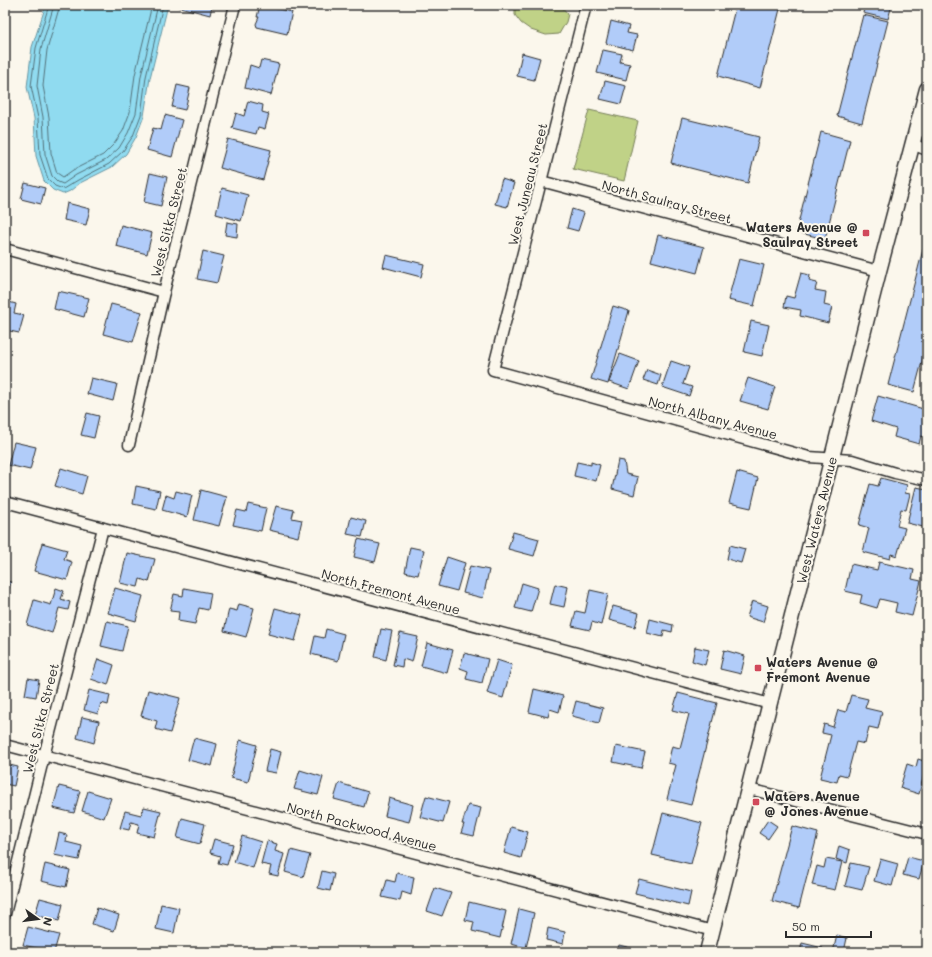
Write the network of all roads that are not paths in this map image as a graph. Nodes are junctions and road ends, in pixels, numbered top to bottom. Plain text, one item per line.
1 (235, 5) edge
2 (586, 5) edge
3 (927, 89) edge
4 (921, 131) edge
5 (912, 144) junction
6 (927, 150) edge
7 (541, 181) junction
8 (5, 249) edge
9 (879, 271) junction
10 (164, 292) junction
11 (493, 370) joint
12 (129, 445) dead end
13 (832, 459) junction
14 (927, 480) edge
15 (5, 502) edge
16 (103, 528) junction
17 (770, 704) junction
18 (5, 745) edge
19 (44, 756) junction
20 (749, 789) junction
21 (927, 834) edge
22 (5, 914) edge
23 (712, 931) junction
24 (707, 952) edge

1 - 10 street, West Sitka Street
2 - 7 street, West Juneau Street
3 - 4 main road, West Waters Avenue
4 - 5 main road, West Waters Avenue
5 - 6 street
5 - 9 main road, West Waters Avenue
7 - 9 street, North Saulray Street
7 - 11 street, West Juneau Street
8 - 10 street
9 - 13 main road, West Waters Avenue
10 - 12 street, West Sitka Street
11 - 13 street, North Albany Avenue
13 - 14 street, North Albany Avenue
13 - 17 main road, West Waters Avenue
15 - 16 street, North Fremont Avenue
16 - 17 street, North Fremont Avenue
16 - 19 street, West Sitka Street
17 - 20 main road, West Waters Avenue
18 - 19 street, North Packwood Avenue
19 - 22 street, West Sitka Street
19 - 23 street, North Packwood Avenue
20 - 21 street
20 - 23 main road, West Waters Avenue
23 - 24 main road, West Waters Avenue

